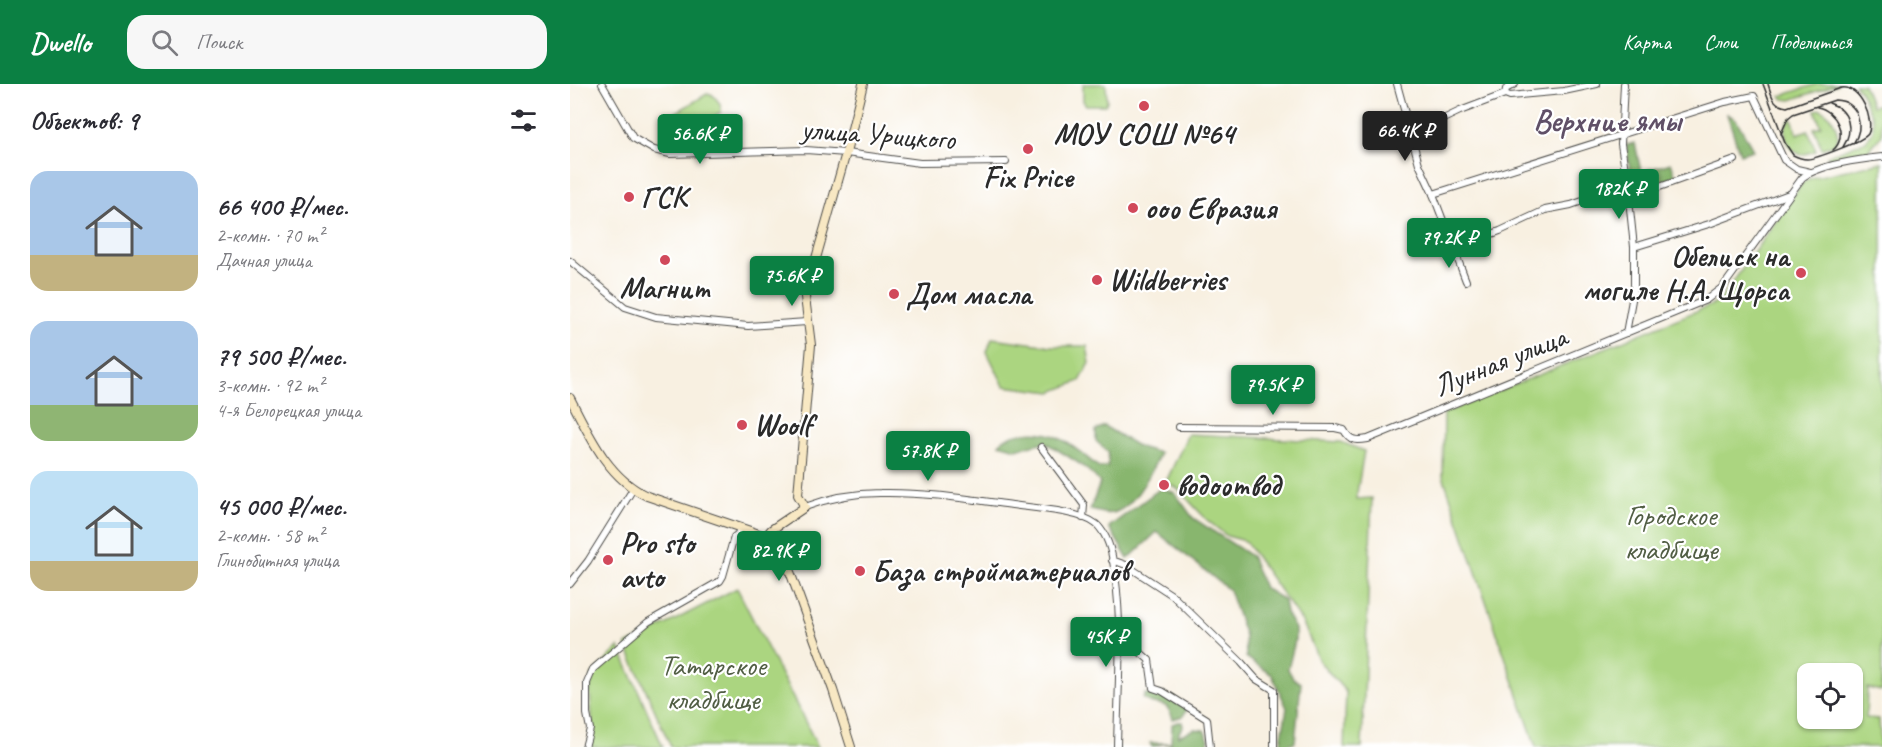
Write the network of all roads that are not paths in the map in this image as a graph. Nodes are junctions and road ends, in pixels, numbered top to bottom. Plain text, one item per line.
1 (602, 84) edge
2 (863, 84) edge
3 (1397, 84) edge
4 (1515, 84) edge
5 (1597, 84) edge
6 (1624, 84) edge
7 (1505, 94) junction
8 (1405, 119) junction
9 (1621, 136) junction
10 (846, 153) junction
11 (1882, 157) edge
12 (1735, 160) dead end
13 (1006, 162) dead end
14 (1810, 172) junction
15 (1628, 190) junction
16 (1791, 193) junction
17 (1433, 194) junction
18 (1634, 247) junction
19 (1454, 248) junction
20 (570, 261) edge
21 (1466, 281) dead end
22 (807, 322) junction
23 (1626, 333) junction
24 (570, 398) edge
25 (1179, 427) dead end
26 (1041, 447) dead end
27 (633, 489) junction
28 (805, 507) junction
29 (1083, 518) junction
30 (740, 527) junction
31 (765, 537) junction
32 (1113, 560) junction
33 (570, 584) edge
34 (1118, 633) junction
35 (585, 747) edge
36 (851, 747) edge
37 (1117, 747) edge
38 (1210, 747) edge
39 (1274, 747) edge

1 - 10 street, улица Урицкого
2 - 10 main road
3 - 8 street
4 - 7 street
5 - 7 street
6 - 9 street
7 - 8 street
8 - 17 street
9 - 14 street
9 - 15 street
9 - 17 street
10 - 13 street, улица Урицкого
10 - 22 main road
11 - 14 street
12 - 15 street
14 - 16 street, Лунная улица
15 - 18 street
15 - 19 street
16 - 18 street
16 - 23 street, Лунная улица
17 - 19 street
18 - 23 street
19 - 21 street
20 - 22 street
22 - 28 main road
23 - 25 street, Лунная улица
24 - 27 main road
26 - 29 street
27 - 30 main road
27 - 33 street
28 - 29 street
28 - 31 main road
29 - 32 street
30 - 31 main road
30 - 35 street
31 - 36 main road
32 - 34 street
32 - 39 street
34 - 37 street
34 - 38 street

